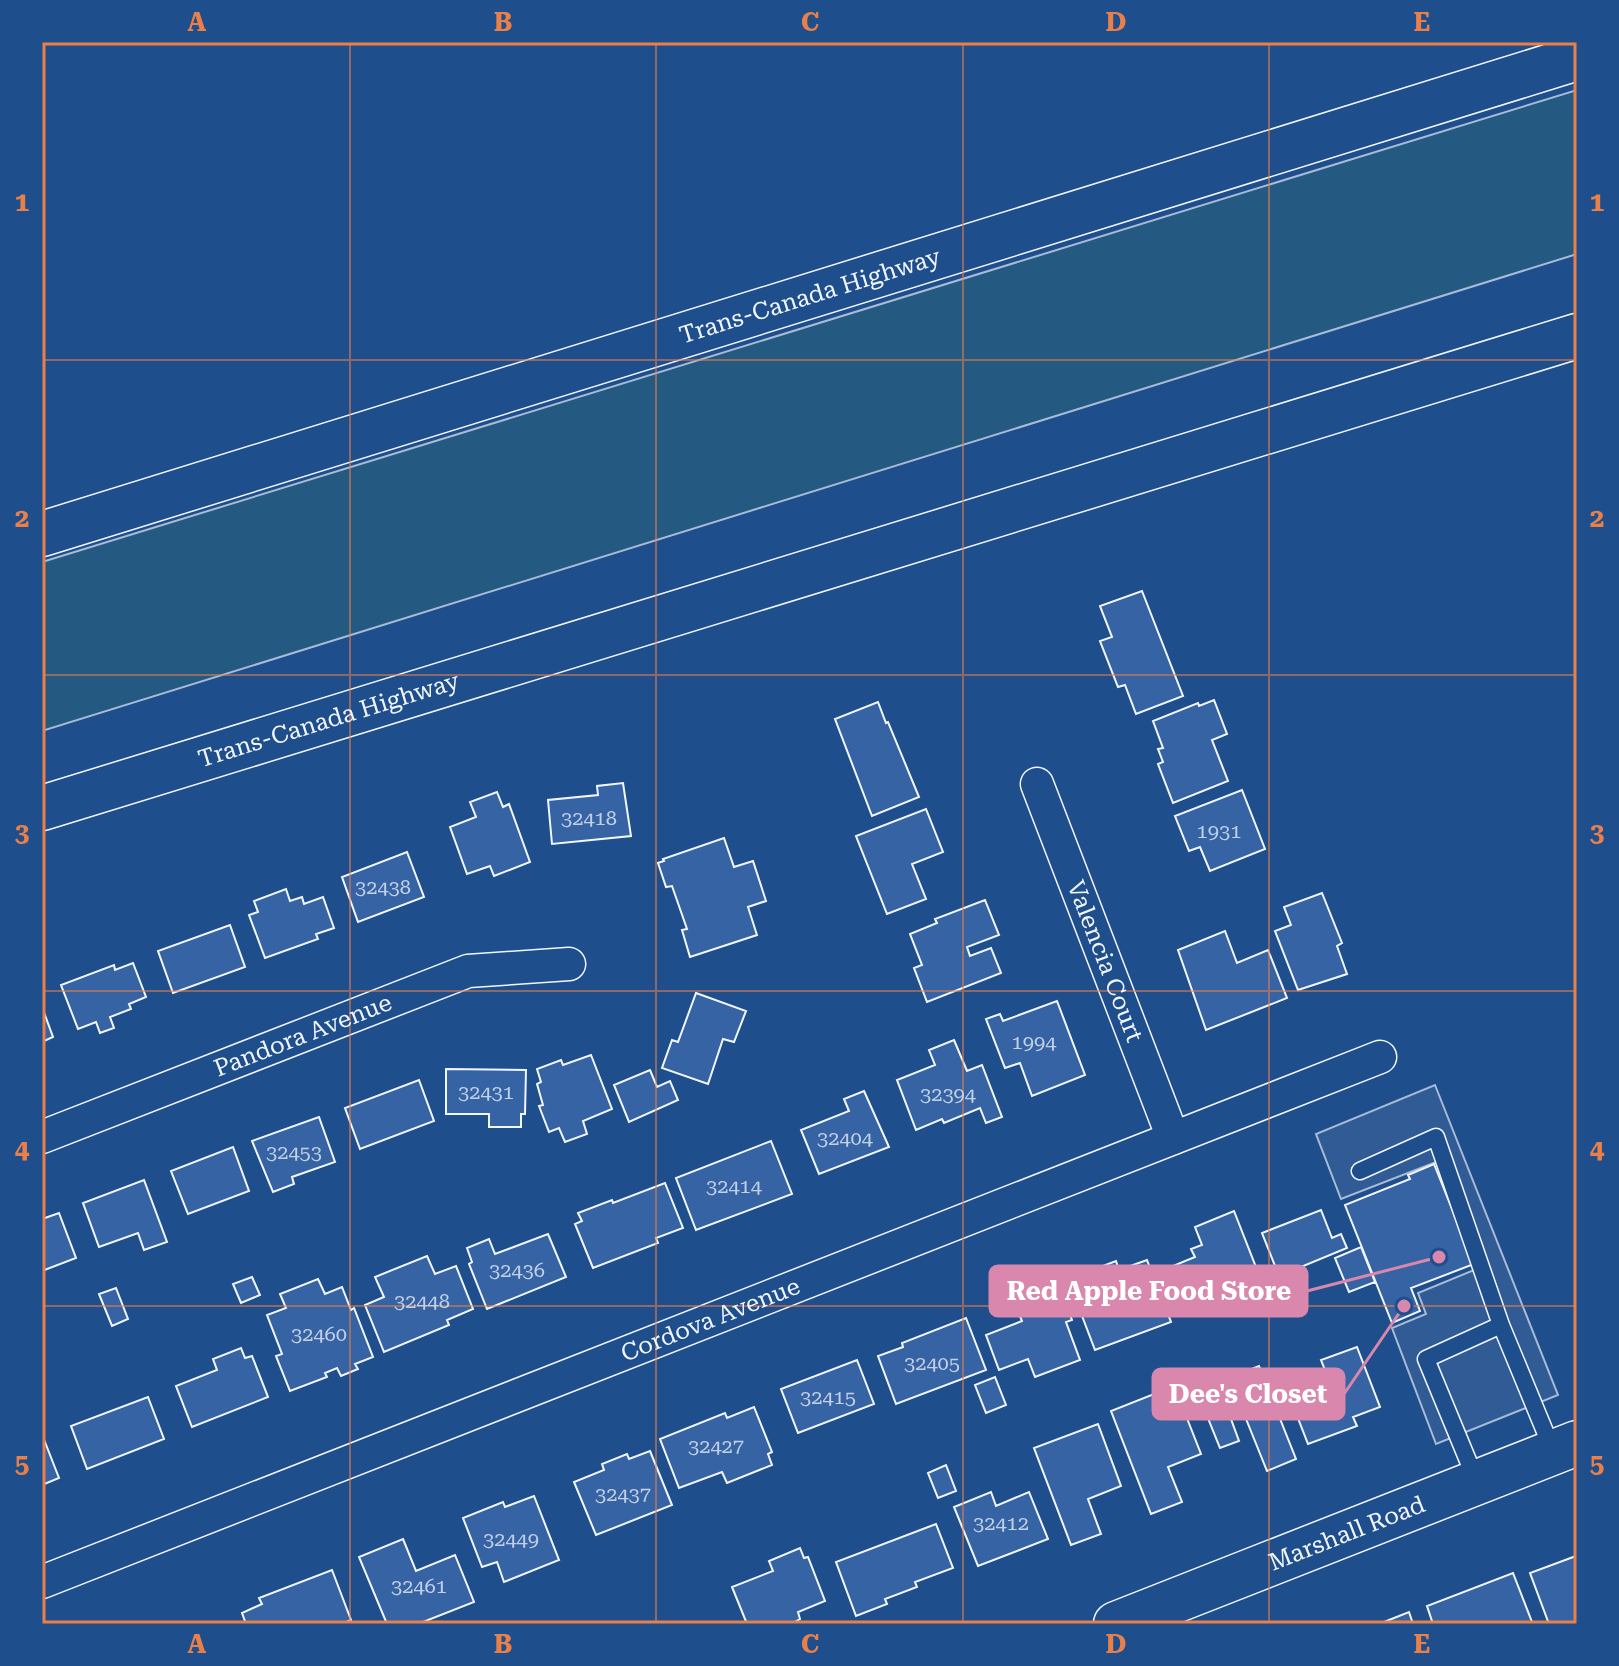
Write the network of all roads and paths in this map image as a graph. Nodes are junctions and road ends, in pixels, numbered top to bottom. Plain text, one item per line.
1 (1577, 58) edge
2 (1577, 336) edge
3 (42, 534) edge
4 (1037, 784) dead end
5 (42, 808) edge
6 (569, 964) dead end
7 (1380, 1057) dead end
8 (42, 1137) edge
9 (1173, 1138) junction
10 (1360, 1171) dead end
11 (1501, 1325) junction
12 (1565, 1448) edge
13 (1477, 1482) junction
14 (42, 1582) edge
15 (1116, 1624) edge

1 - 3 main road, Trans-Canada Highway
2 - 5 main road, Trans-Canada Highway
4 - 9 street, Valencia Court
6 - 8 street, Pandora Avenue
7 - 9 street, Cordova Avenue
9 - 14 street, Cordova Avenue
10 - 11 lane
11 - 12 lane
11 - 13 lane
12 - 13 main road, Marshall Road
13 - 15 main road, Marshall Road

